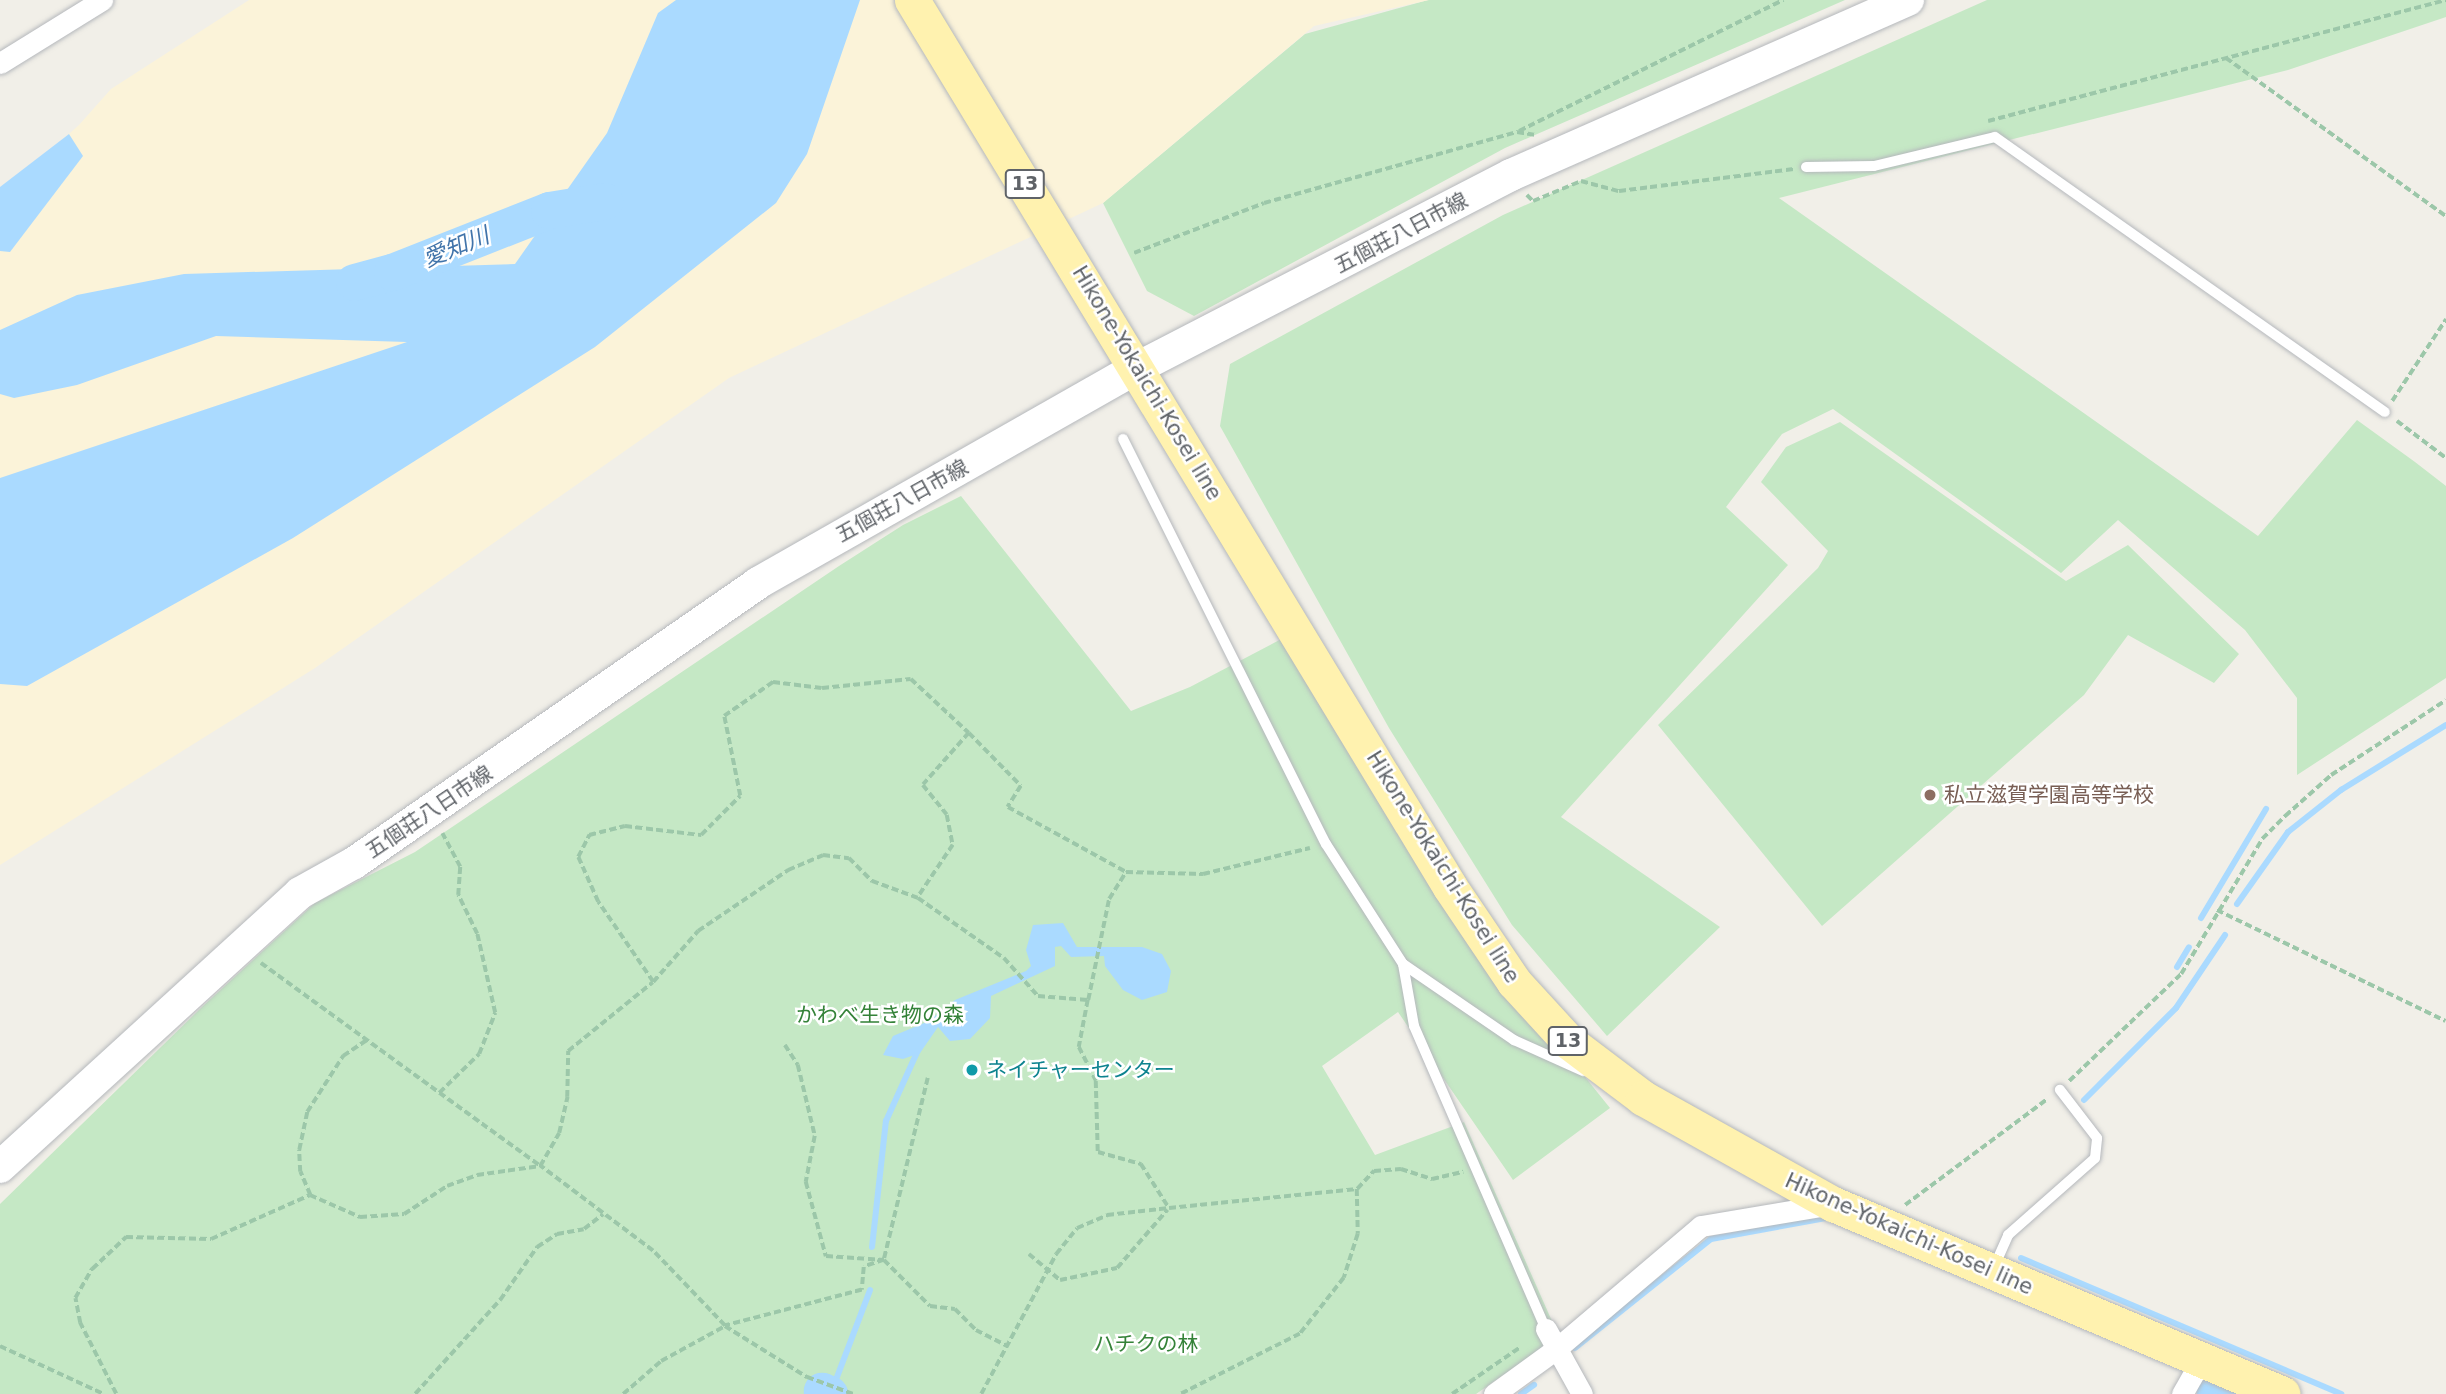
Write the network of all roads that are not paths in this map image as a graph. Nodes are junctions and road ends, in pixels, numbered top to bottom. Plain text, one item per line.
1 (102, 0) edge
2 (912, 0) edge
3 (1908, 0) edge
4 (0, 63) edge
5 (1806, 167) road end
6 (1139, 368) junction
7 (2385, 412) road end
8 (1123, 439) dead end
9 (1403, 964) junction
10 (2060, 1090) road end
11 (1643, 1098) junction
12 (0, 1167) edge
13 (1833, 1204) junction
14 (1991, 1273) junction
15 (1546, 1329) joint
16 (1556, 1349) junction
17 (2203, 1357) junction
18 (1494, 1394) edge
19 (1582, 1394) edge
20 (2182, 1394) edge
21 (2283, 1394) edge

1 - 4 street
2 - 6 main road, Hikone-Yokaichi-Kosei line / 13
3 - 6 main road, 五個荘八日市線
5 - 7 lane
6 - 11 main road, Hikone-Yokaichi-Kosei line / 13
6 - 12 main road, 五個荘八日市線
8 - 9 lane
9 - 11 lane
9 - 15 lane
10 - 14 lane
11 - 13 main road, Hikone-Yokaichi-Kosei line / 13
13 - 14 main road, Hikone-Yokaichi-Kosei line / 13
13 - 16 street
14 - 17 main road, Hikone-Yokaichi-Kosei line / 13
15 - 16 street
16 - 18 street
16 - 19 street
17 - 20 street
17 - 21 main road, Hikone-Yokaichi-Kosei line / 13

